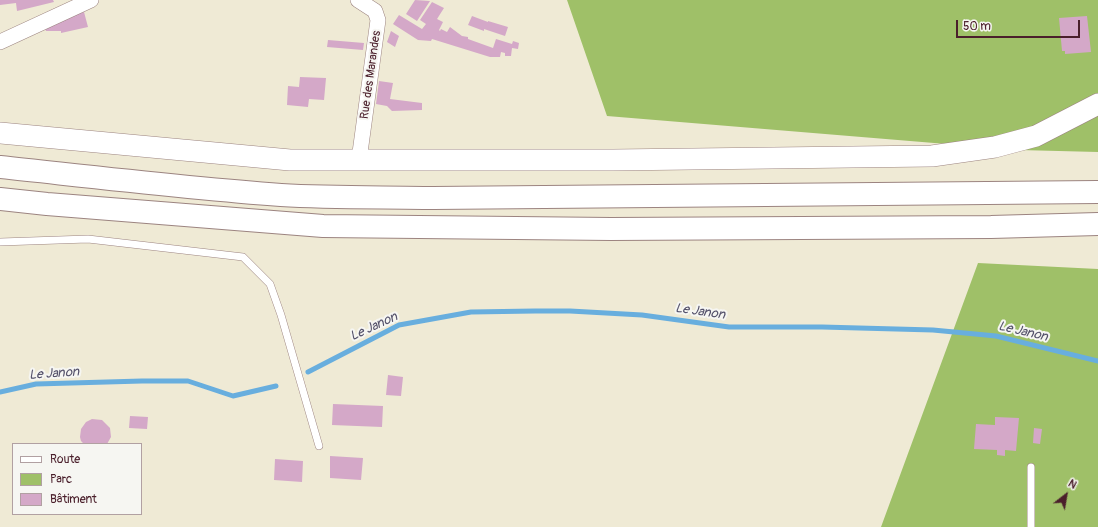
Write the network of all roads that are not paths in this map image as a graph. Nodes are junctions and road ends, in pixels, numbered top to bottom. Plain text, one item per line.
1 (92, 0) edge
2 (358, 0) edge
3 (0, 42) edge
4 (1098, 104) edge
5 (0, 133) edge
6 (359, 160) junction
7 (0, 167) edge
8 (1098, 192) edge
9 (0, 199) edge
10 (46, 204) junction
11 (0, 212) edge
12 (1098, 224) edge
13 (0, 242) edge
14 (319, 446) dead end
15 (1031, 467) dead end
16 (1031, 527) edge

1 - 3 street
2 - 6 street, Rue des Marandes
4 - 6 street
5 - 6 street
7 - 8 highway
9 - 10 highway
10 - 11 highway
10 - 12 highway
13 - 14 lane
15 - 16 lane

